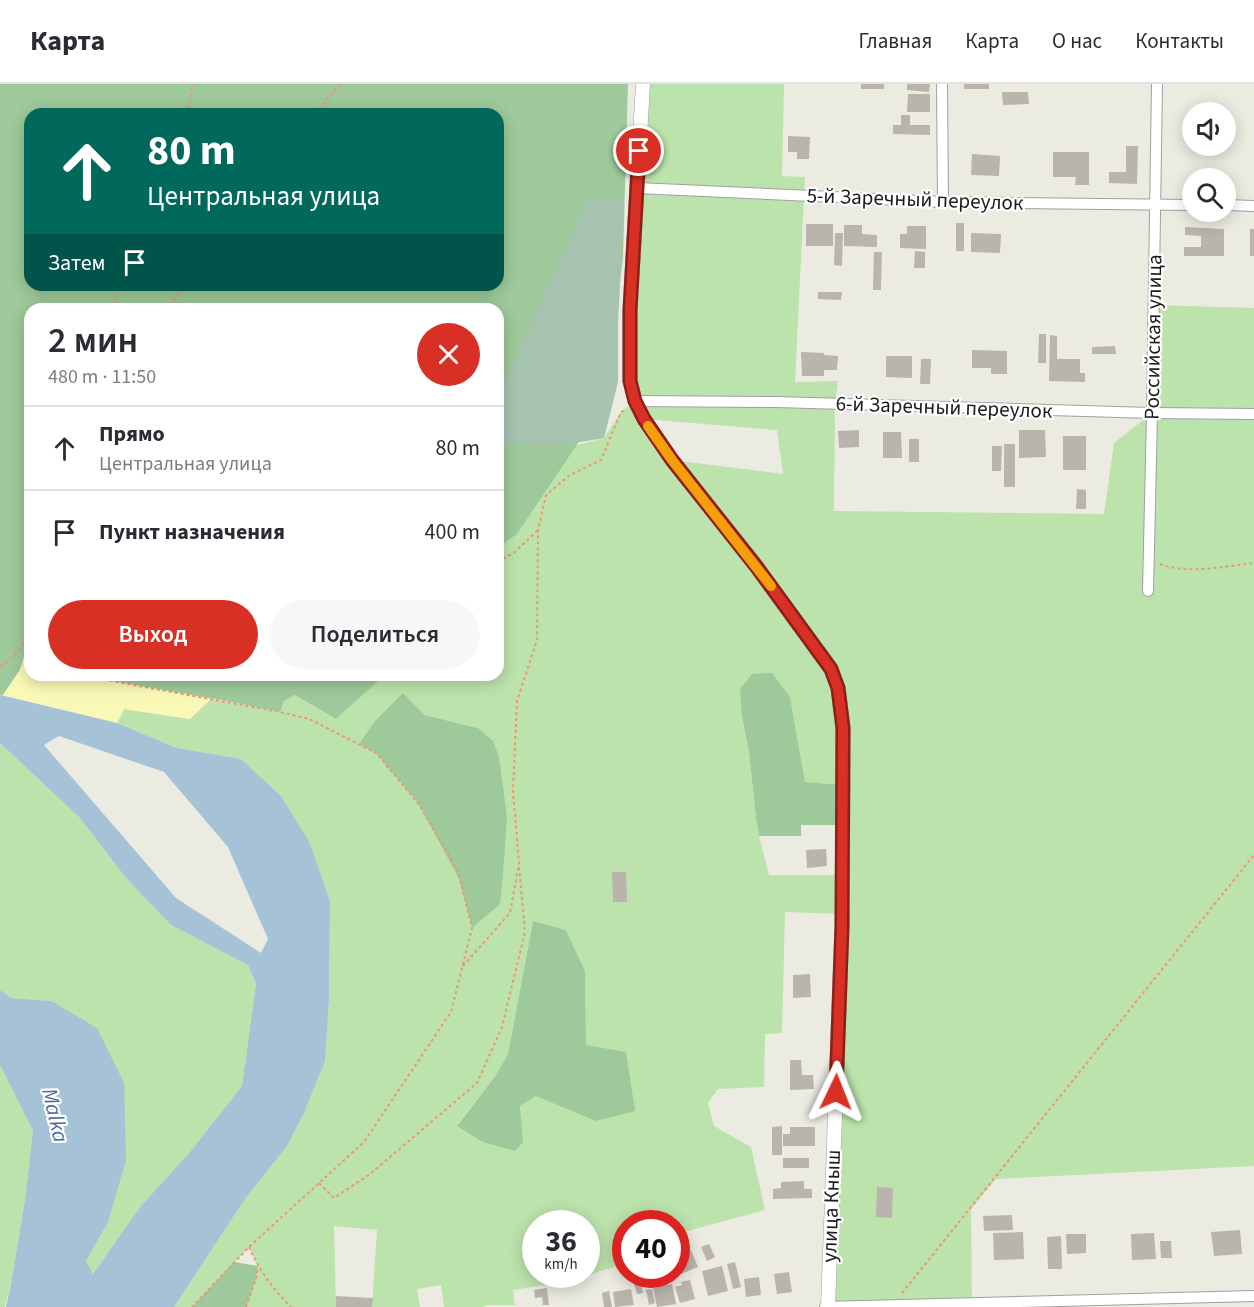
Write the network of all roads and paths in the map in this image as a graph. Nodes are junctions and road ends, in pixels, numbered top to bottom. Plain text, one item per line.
1 (193, 84) edge
2 (340, 84) edge
3 (643, 84) edge
4 (942, 84) edge
5 (1157, 84) edge
6 (188, 108) edge
7 (321, 108) edge
8 (637, 188) junction
9 (943, 202) junction
10 (1155, 204) junction
11 (1182, 204) edge
12 (1236, 205) edge
13 (1254, 206) edge
14 (182, 291) edge
15 (171, 303) edge
16 (635, 401) junction
17 (1152, 413) junction
18 (1254, 414) edge
19 (538, 530) junction
20 (504, 558) edge
21 (1149, 560) junction
22 (1254, 563) edge
23 (1148, 591) dead end
24 (24, 643) edge
25 (0, 666) edge
26 (112, 681) edge
27 (1254, 855) edge
28 (519, 863) junction
29 (462, 969) junction
30 (319, 1183) junction
31 (249, 1247) junction
32 (258, 1266) junction
33 (1254, 1296) edge
34 (1167, 1302) edge
35 (892, 1305) junction
36 (192, 1307) edge
37 (246, 1307) edge
38 (291, 1307) edge
39 (827, 1307) edge

1 - 6 path
2 - 7 path
3 - 8 street, улица Кныш
4 - 9 street
5 - 10 street, Российская улица
8 - 9 street, 5-й Заречный переулок
8 - 16 street, улица Кныш
9 - 10 street, 5-й Заречный переулок
10 - 11 street, 5-й Заречный переулок
10 - 17 street, Российская улица
12 - 13 street
14 - 15 path
16 - 17 street, 6-й Заречный переулок
16 - 19 path
16 - 39 street, улица Кныш
17 - 18 street, 6-й Заречный переулок
17 - 21 street, Российская улица
19 - 20 path
19 - 28 path
21 - 22 path
21 - 23 street, Российская улица
24 - 25 path
26 - 29 path
27 - 35 path
28 - 29 path
28 - 30 path
29 - 30 path
30 - 31 path
31 - 32 path
31 - 36 path
32 - 37 path
32 - 38 path
33 - 34 street
34 - 35 street
35 - 39 street

